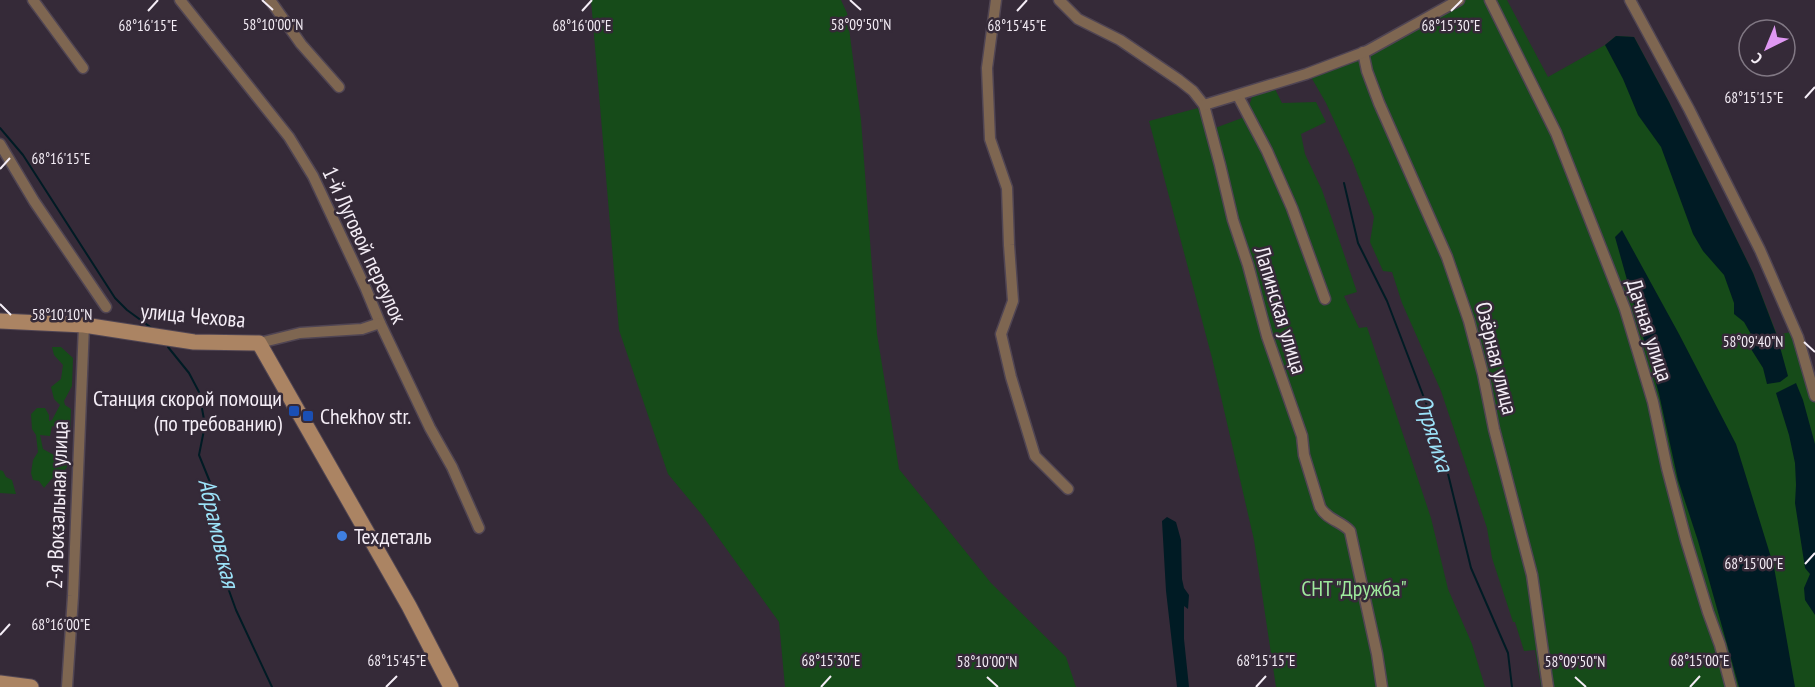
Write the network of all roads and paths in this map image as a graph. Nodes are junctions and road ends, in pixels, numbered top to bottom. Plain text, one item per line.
1 (33, 0) edge
2 (180, 0) edge
3 (270, 0) edge
4 (996, 0) edge
5 (1059, 0) edge
6 (1459, 0) edge
7 (1490, 0) edge
8 (1630, 0) edge
9 (1363, 52) junction
10 (83, 68) dead end
11 (339, 87) dead end
12 (1238, 96) junction
13 (1204, 105) junction
14 (0, 144) edge
15 (1325, 299) dead end
16 (106, 308) dead end
17 (0, 321) edge
18 (380, 323) junction
19 (84, 325) junction
20 (259, 343) junction
21 (1815, 396) edge
22 (1068, 489) dead end
23 (479, 528) dead end
24 (0, 683) edge
25 (31, 687) edge
26 (67, 687) edge
27 (451, 687) edge
28 (1382, 687) edge
29 (1548, 687) edge
30 (1731, 687) edge

1 - 10 street
2 - 18 street, 1-й Луговой переулок
3 - 11 street
4 - 22 street
5 - 13 street, Лапинская улица
6 - 9 street
7 - 30 street, Дачная улица
8 - 21 street
9 - 12 street
9 - 29 street, Озёрная улица
12 - 13 street
12 - 15 street, Лапинская улица
13 - 28 street, Лапинская улица
14 - 16 street
17 - 19 street, улица Чехова
18 - 20 street, улица Чехова
18 - 23 street, 1-й Луговой переулок
19 - 20 street, улица Чехова
19 - 26 street, 2-я Вокзальная улица
20 - 27 street
24 - 25 street

